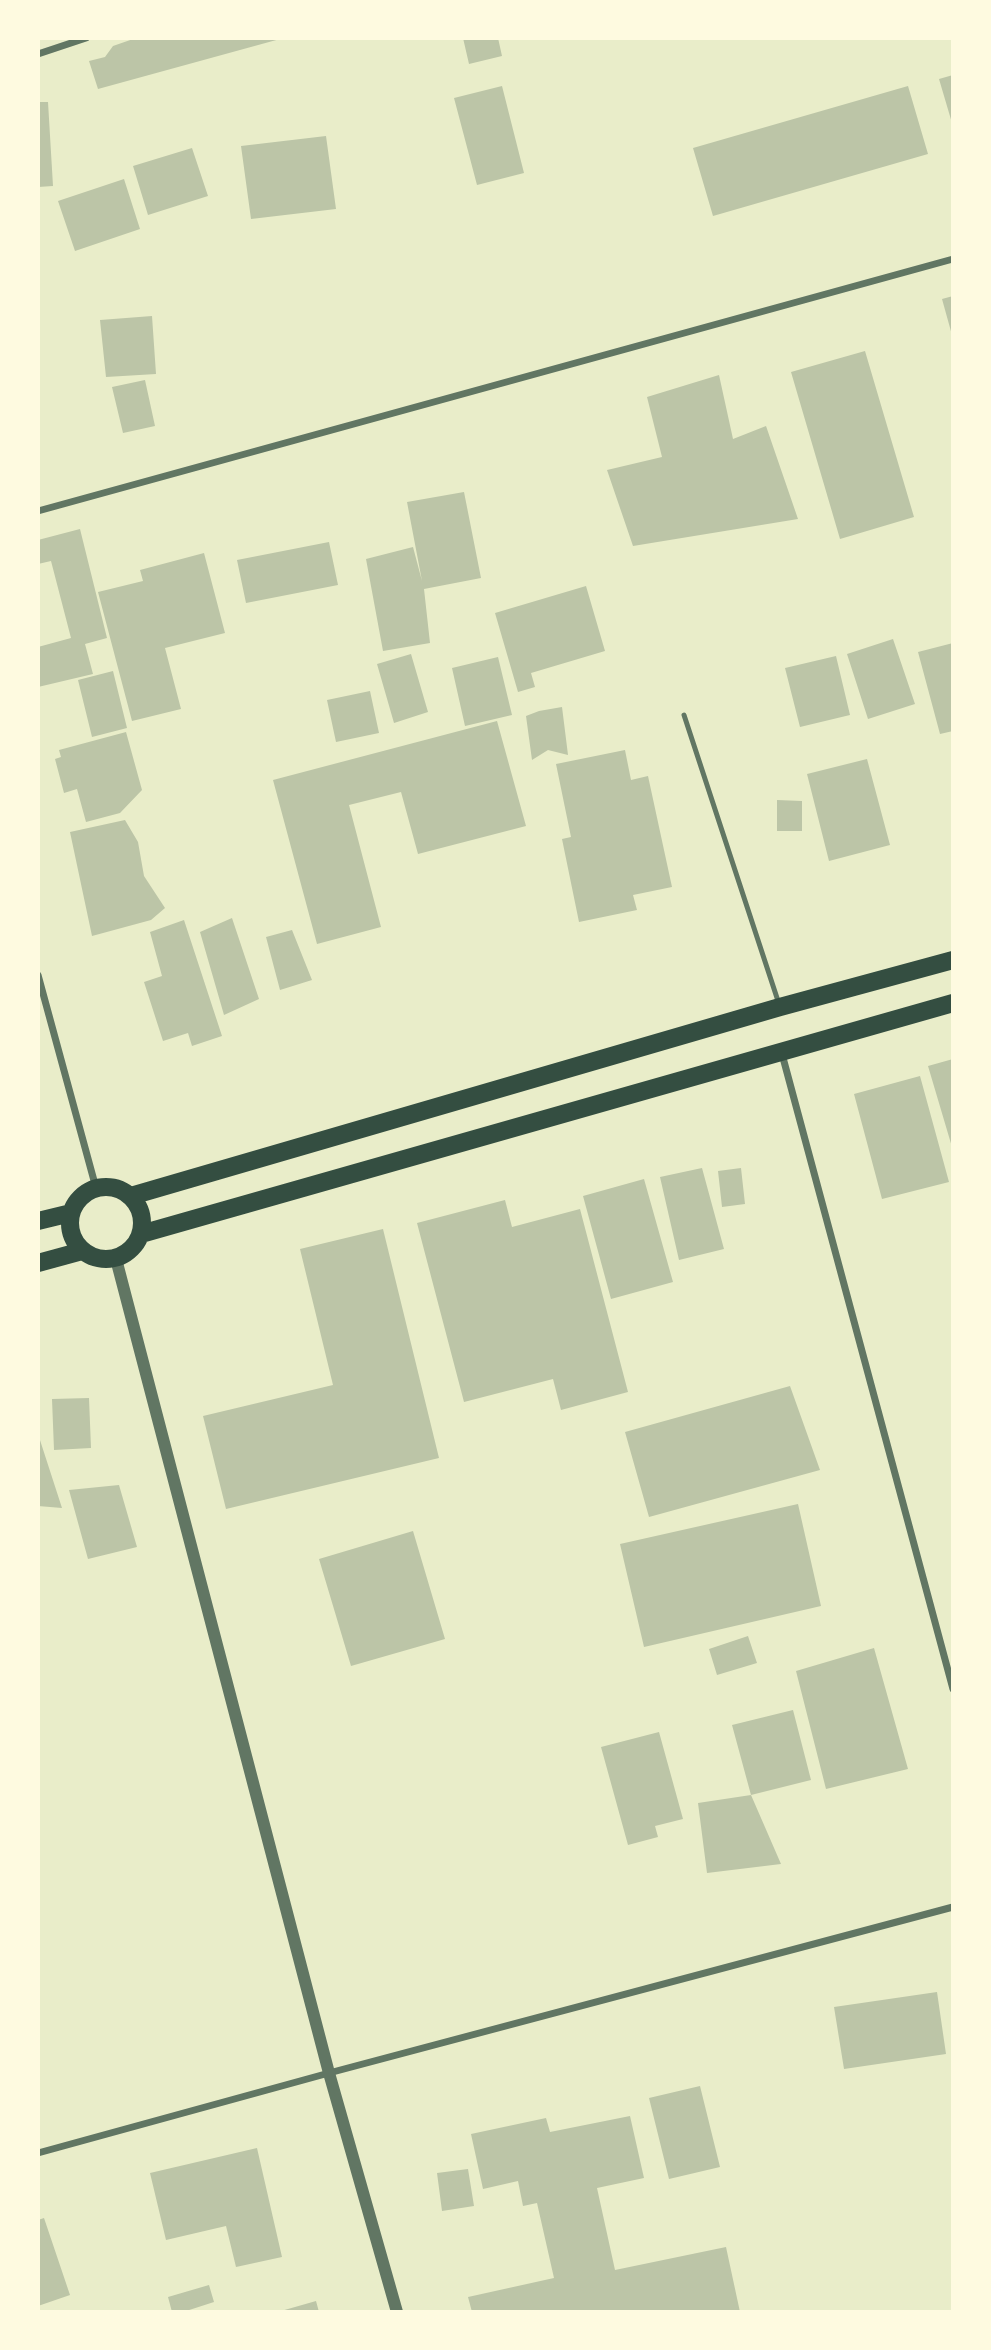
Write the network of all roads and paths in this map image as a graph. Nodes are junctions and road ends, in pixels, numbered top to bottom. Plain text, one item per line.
1 (86, 38) edge
2 (38, 54) edge
3 (953, 259) edge
4 (38, 511) edge
5 (684, 715) dead end
6 (953, 961) edge
7 (38, 975) edge
8 (953, 1003) edge
9 (780, 1007) junction
10 (782, 1053) junction
11 (96, 1188) junction
12 (131, 1196) junction
13 (71, 1213) junction
14 (38, 1221) edge
15 (141, 1234) junction
16 (82, 1251) junction
17 (116, 1259) junction
18 (38, 1263) edge
19 (953, 1689) edge
20 (953, 1907) edge
21 (329, 2073) junction
22 (38, 2153) edge
23 (397, 2312) edge

1 - 2 street
3 - 4 street
5 - 9 lane
6 - 9 main road
7 - 11 street
8 - 10 main road
9 - 12 main road
10 - 15 main road
10 - 19 street
11 - 12 main road
11 - 13 main road
12 - 15 main road
13 - 14 main road
13 - 16 main road
15 - 17 main road
16 - 17 main road
16 - 18 main road
17 - 21 street
20 - 21 street
21 - 22 street
21 - 23 street

